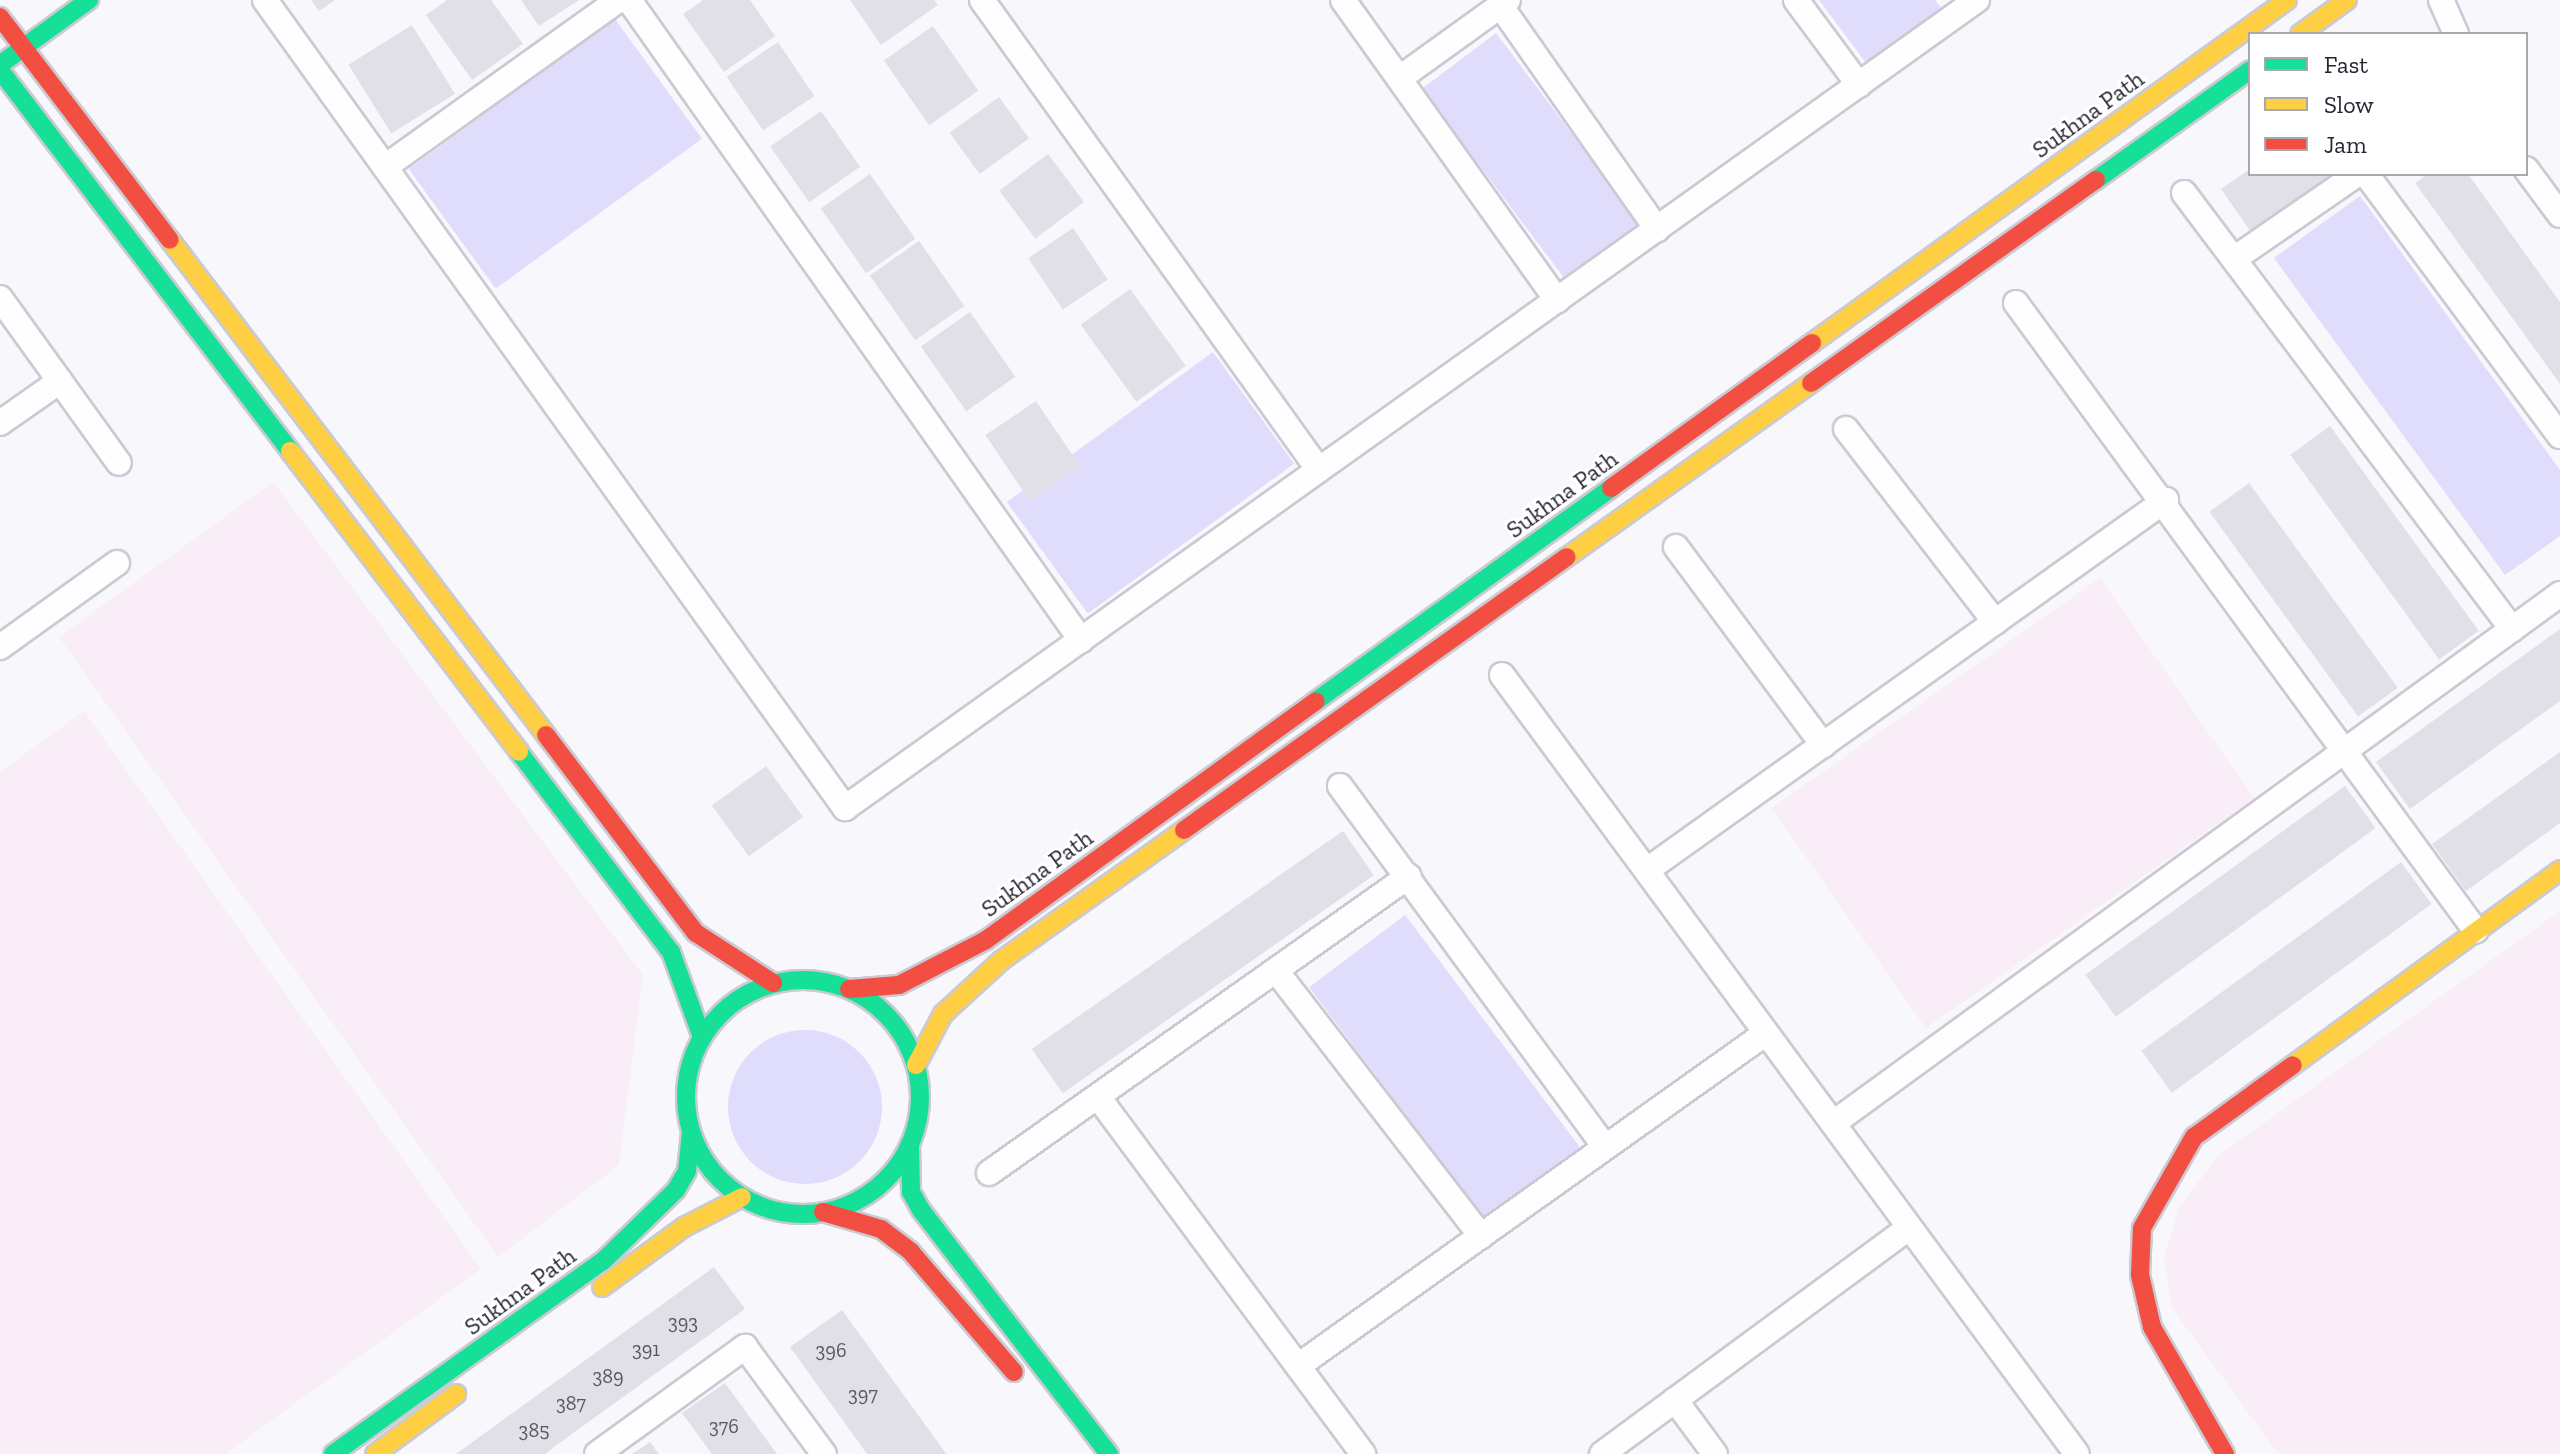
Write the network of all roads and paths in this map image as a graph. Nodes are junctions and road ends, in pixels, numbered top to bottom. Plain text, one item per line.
1 (89, 0) edge
2 (265, 0) edge
3 (618, 0) edge
4 (629, 0) edge
5 (982, 0) edge
6 (1343, 0) edge
7 (1796, 0) edge
8 (1977, 0) edge
9 (2287, 0) edge
10 (2347, 0) edge
11 (2441, 0) edge
12 (1504, 3) edge
13 (1950, 8) edge
14 (0, 17) edge
15 (2303, 32) edge
16 (2455, 32) edge
17 (24, 48) junction
18 (0, 67) edge
19 (2248, 71) edge
20 (1400, 78) junction
21 (1859, 85) junction
22 (385, 167) junction
23 (2528, 172) edge
24 (2354, 176) edge
25 (2367, 176) edge
26 (2184, 193) dead end
27 (2560, 215) edge
28 (1657, 229) junction
29 (2234, 259) junction
30 (0, 298) edge
31 (1557, 300) junction
32 (2016, 303) dead end
33 (60, 381) junction
34 (0, 423) edge
35 (1846, 429) dead end
36 (2560, 436) edge
37 (119, 463) dead end
38 (1319, 470) junction
39 (2166, 500) junction
40 (1676, 547) dead end
41 (117, 563) dead end
42 (2560, 594) edge
43 (1995, 622) junction
44 (2512, 629) junction
45 (1081, 640) junction
46 (0, 647) edge
47 (1502, 675) dead end
48 (1823, 745) junction
49 (2345, 750) junction
50 (1340, 786) dead end
51 (1650, 868) junction
52 (2560, 870) edge
53 (1409, 876) junction
54 (2476, 931) junction
55 (1277, 972) junction
56 (773, 983) junction
57 (849, 989) junction
58 (1766, 1033) junction
59 (702, 1037) junction
60 (916, 1065) junction
61 (1101, 1101) junction
62 (1835, 1122) junction
63 (691, 1134) junction
64 (910, 1144) junction
65 (1605, 1147) junction
66 (989, 1173) dead end
67 (742, 1197) junction
68 (823, 1212) junction
69 (1908, 1228) junction
70 (1481, 1236) junction
71 (515, 1351) dead end
72 (1298, 1366) junction
73 (477, 1379) dead end
74 (1029, 1391) dead end
75 (1675, 1400) junction
76 (333, 1454) edge
77 (375, 1454) edge
78 (597, 1454) edge
79 (824, 1454) edge
80 (1109, 1454) edge
81 (1363, 1454) edge
82 (1602, 1454) edge
83 (1715, 1454) edge
84 (2077, 1454) edge
85 (2225, 1454) edge

1 - 17 main road
2 - 22 street
3 - 22 street
4 - 45 street
5 - 38 street
6 - 20 street
7 - 21 street
8 - 13 street
9 - 57 main road, Sukhna Path
10 - 15 main road
11 - 16 street
12 - 20 street
12 - 28 street
13 - 21 street
14 - 17 main road
17 - 18 main road
17 - 56 main road
18 - 59 main road
19 - 60 main road, Sukhna Path
20 - 31 street
21 - 28 street
22 - 45 street
23 - 27 street
24 - 29 street
25 - 36 street
26 - 29 street
28 - 31 street
29 - 44 street
30 - 33 street
31 - 38 street
32 - 39 street
33 - 34 street
33 - 37 street
35 - 43 street
38 - 45 street
39 - 43 street
39 - 49 street
40 - 48 street
41 - 46 street
42 - 44 street
43 - 48 street
44 - 49 street
47 - 51 street
48 - 51 street
49 - 54 street
49 - 62 street
50 - 53 street
51 - 58 street
52 - 54 main road
53 - 55 street
53 - 65 street
54 - 85 main road
55 - 61 street
55 - 70 street
56 - 57 main road
56 - 59 main road
57 - 60 main road
58 - 62 street
58 - 65 street
59 - 63 main road
60 - 64 main road
61 - 66 street
61 - 72 street
62 - 69 street
63 - 67 main road
63 - 76 main road, Sukhna Path
64 - 68 main road
64 - 80 main road
65 - 70 street
67 - 68 main road
67 - 71 main road, Sukhna Path
68 - 74 main road
69 - 75 street
69 - 84 street
70 - 72 street
72 - 81 street
73 - 77 main road
75 - 82 street
75 - 83 street
78 - 79 street

